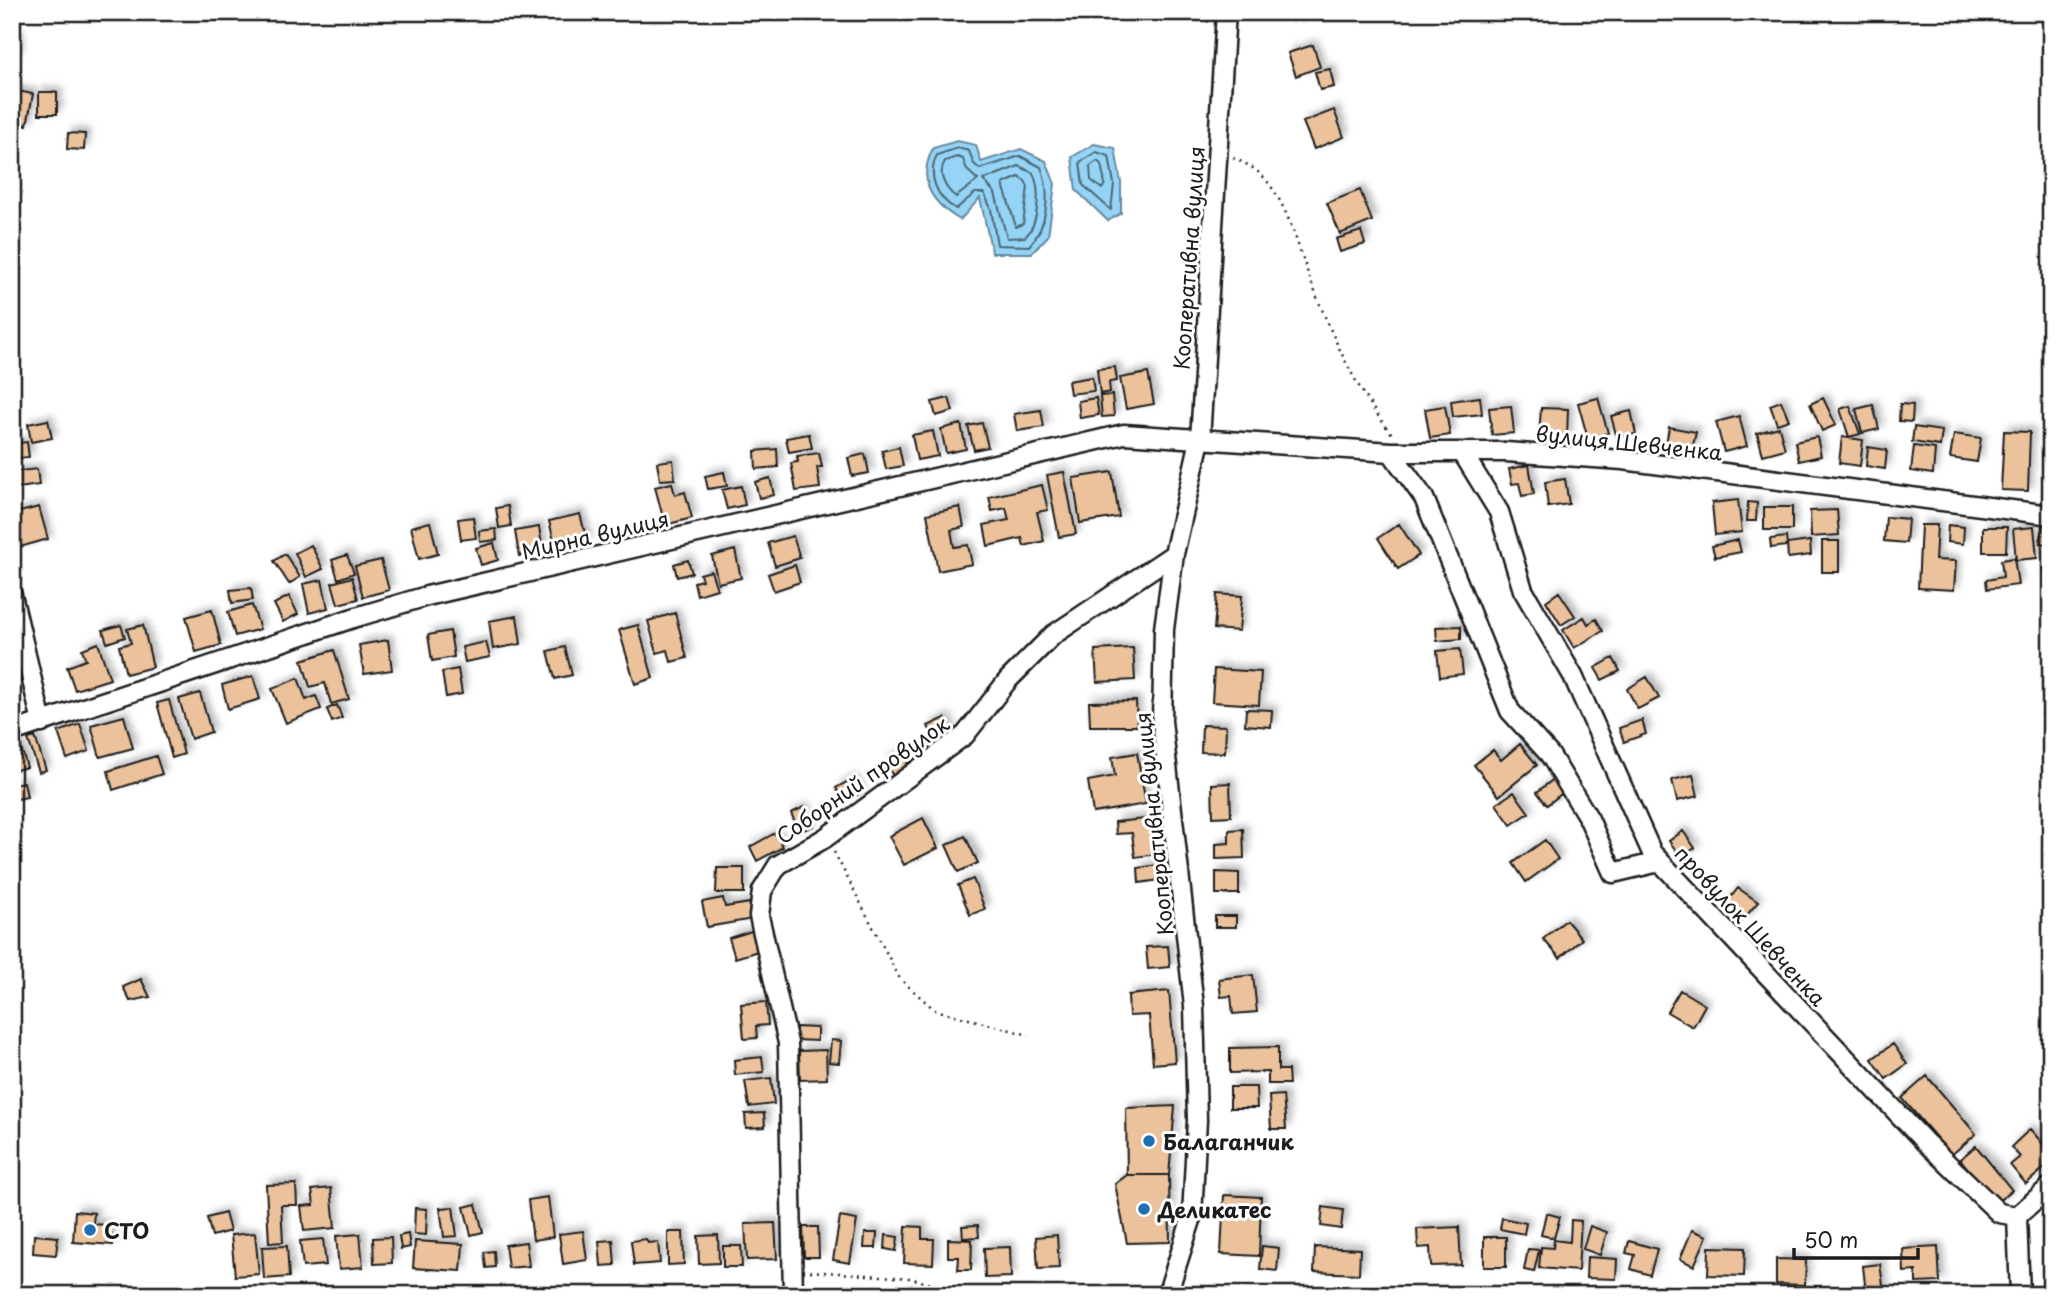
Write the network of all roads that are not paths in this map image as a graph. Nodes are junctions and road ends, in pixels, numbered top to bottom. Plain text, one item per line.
1 (1226, 12) edge
2 (1200, 440) junction
3 (1391, 452) junction
4 (1462, 452) junction
5 (2051, 515) edge
6 (1174, 554) junction
7 (12, 595) edge
8 (42, 723) junction
9 (12, 732) edge
10 (1659, 862) junction
11 (2051, 1186) edge
12 (2017, 1216) junction
13 (793, 1295) edge
14 (1167, 1295) edge
15 (2020, 1295) edge

1 - 2 street, Кооперативна вулиця
2 - 3 street, вулиця Шевченка
2 - 6 street, Кооперативна вулиця
2 - 8 street, Мирна вулиця
3 - 4 street, вулиця Шевченка
3 - 10 street
4 - 5 street, вулиця Шевченка
4 - 10 street, провулок Шевченка
6 - 13 street, Соборний провулок
6 - 14 street, Кооперативна вулиця
7 - 8 street
8 - 9 street, Мирна вулиця
10 - 12 street, провулок Шевченка
11 - 12 street
12 - 15 street

